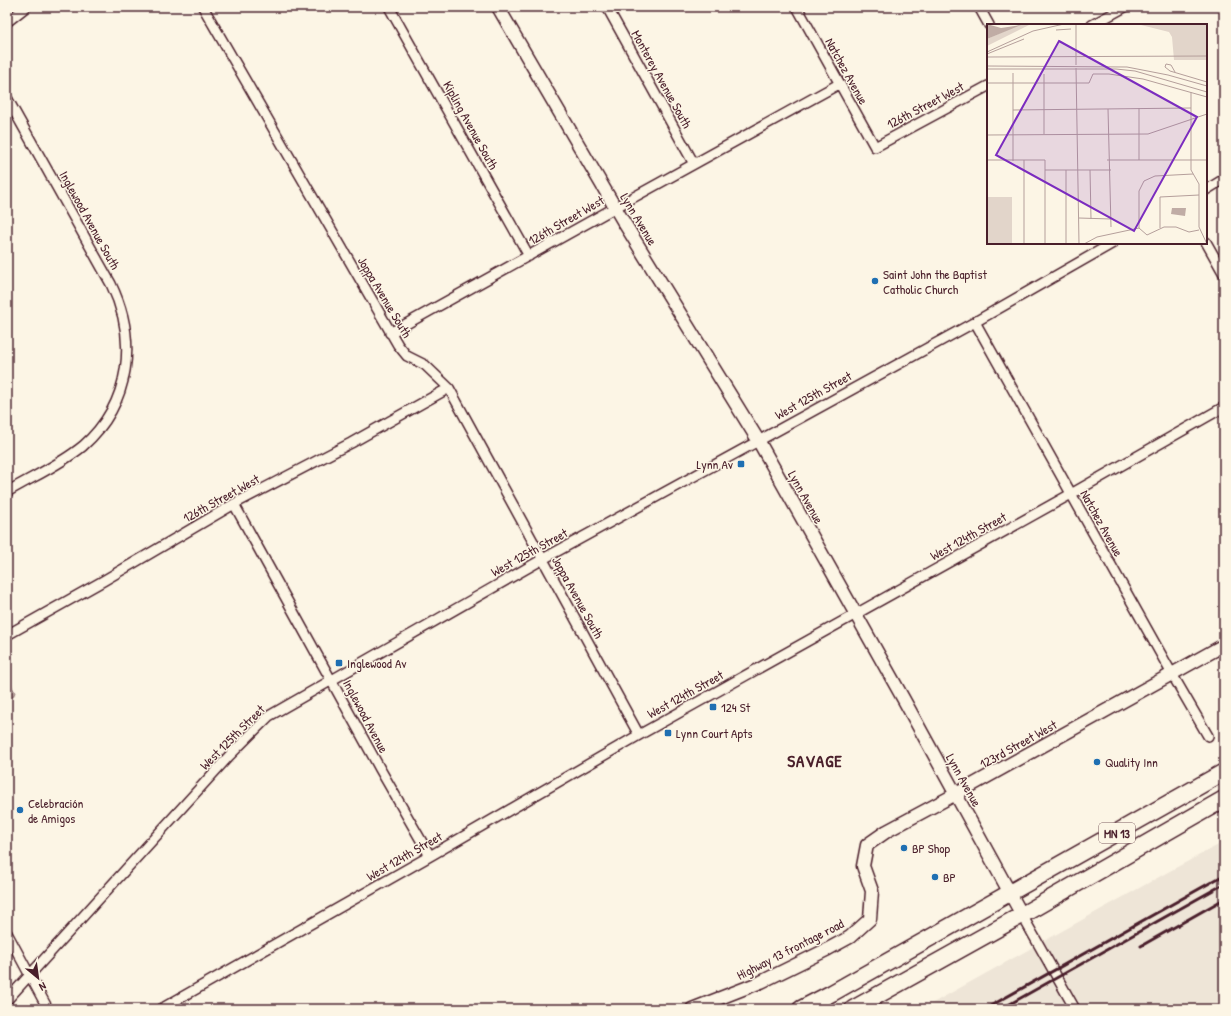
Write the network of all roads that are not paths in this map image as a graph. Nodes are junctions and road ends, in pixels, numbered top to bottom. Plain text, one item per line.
1 (26, 7) edge
2 (203, 7) edge
3 (389, 7) edge
4 (498, 7) edge
5 (607, 7) edge
6 (797, 7) edge
7 (979, 7) edge
8 (1125, 7) edge
9 (7, 22) edge
10 (988, 24) edge
11 (1094, 24) edge
12 (839, 84) junction
13 (987, 87) edge
14 (7, 98) edge
15 (875, 147) joint
16 (694, 164) junction
17 (1224, 180) edge
18 (1207, 189) edge
19 (616, 207) junction
20 (1110, 244) edge
21 (1207, 244) edge
22 (530, 256) junction
23 (1224, 274) edge
24 (975, 322) junction
25 (390, 333) junction
26 (449, 388) junction
27 (1224, 407) edge
28 (758, 440) junction
29 (7, 492) edge
30 (1071, 494) junction
31 (234, 504) junction
32 (543, 559) junction
33 (855, 614) junction
34 (7, 635) edge
35 (1224, 645) edge
36 (1172, 674) junction
37 (332, 680) junction
38 (639, 735) junction
39 (1208, 736) dead end
40 (1224, 772) edge
41 (956, 794) junction
42 (1224, 799) edge
43 (430, 856) junction
44 (872, 891) joint
45 (1010, 894) junction
46 (1022, 915) junction
47 (7, 933) edge
48 (30, 975) junction
49 (7, 1000) edge
50 (48, 1009) edge
51 (162, 1009) edge
52 (692, 1009) edge
53 (801, 1009) edge
54 (853, 1009) edge
55 (1075, 1009) edge

1 - 9 street
2 - 25 street, Joppa Avenue South
3 - 22 street, Kipling Avenue South
4 - 19 main road, Lynn Avenue
5 - 16 street, Monterey Avenue South
6 - 12 street, Natchez Avenue
7 - 10 street
8 - 11 street
12 - 15 street, Natchez Avenue
12 - 16 street, 126th Street West
13 - 15 street, 126th Street West
14 - 29 street, Inglewood Avenue South
16 - 19 street, 126th Street West
17 - 18 street
19 - 22 street, 126th Street West
19 - 28 main road, Lynn Avenue
20 - 24 street, West 125th Street
21 - 23 street
22 - 25 street, 126th Street West
24 - 28 street, West 125th Street
24 - 30 street, Natchez Avenue
25 - 26 street, Joppa Avenue South
26 - 31 street, 126th Street West
26 - 32 street, Joppa Avenue South
27 - 30 street, West 124th Street
28 - 32 street, West 125th Street
28 - 33 main road, Lynn Avenue
30 - 33 street, West 124th Street
30 - 36 street, Natchez Avenue
31 - 34 street, 126th Street West
31 - 37 street, Inglewood Avenue
32 - 37 street, West 125th Street
32 - 38 street, Joppa Avenue South
33 - 38 street, West 124th Street
33 - 41 main road, Lynn Avenue
35 - 36 main road, 123rd Street West
36 - 39 street, Natchez Avenue
36 - 41 main road, 123rd Street West
37 - 43 street, Inglewood Avenue
37 - 48 street, West 125th Street
38 - 43 street, West 124th Street
40 - 45 highway, MN 13
41 - 44 main road, 123rd Street West
41 - 45 main road, Lynn Avenue
42 - 46 highway, MN 13
43 - 51 street, West 124th Street
44 - 52 main road, Highway 13 frontage road
45 - 46 main road, Lynn Avenue
45 - 53 highway, MN 13
46 - 54 highway, MN 13
46 - 55 street, Lynn Avenue
47 - 48 street
48 - 49 street, West 125th Street
48 - 50 street

